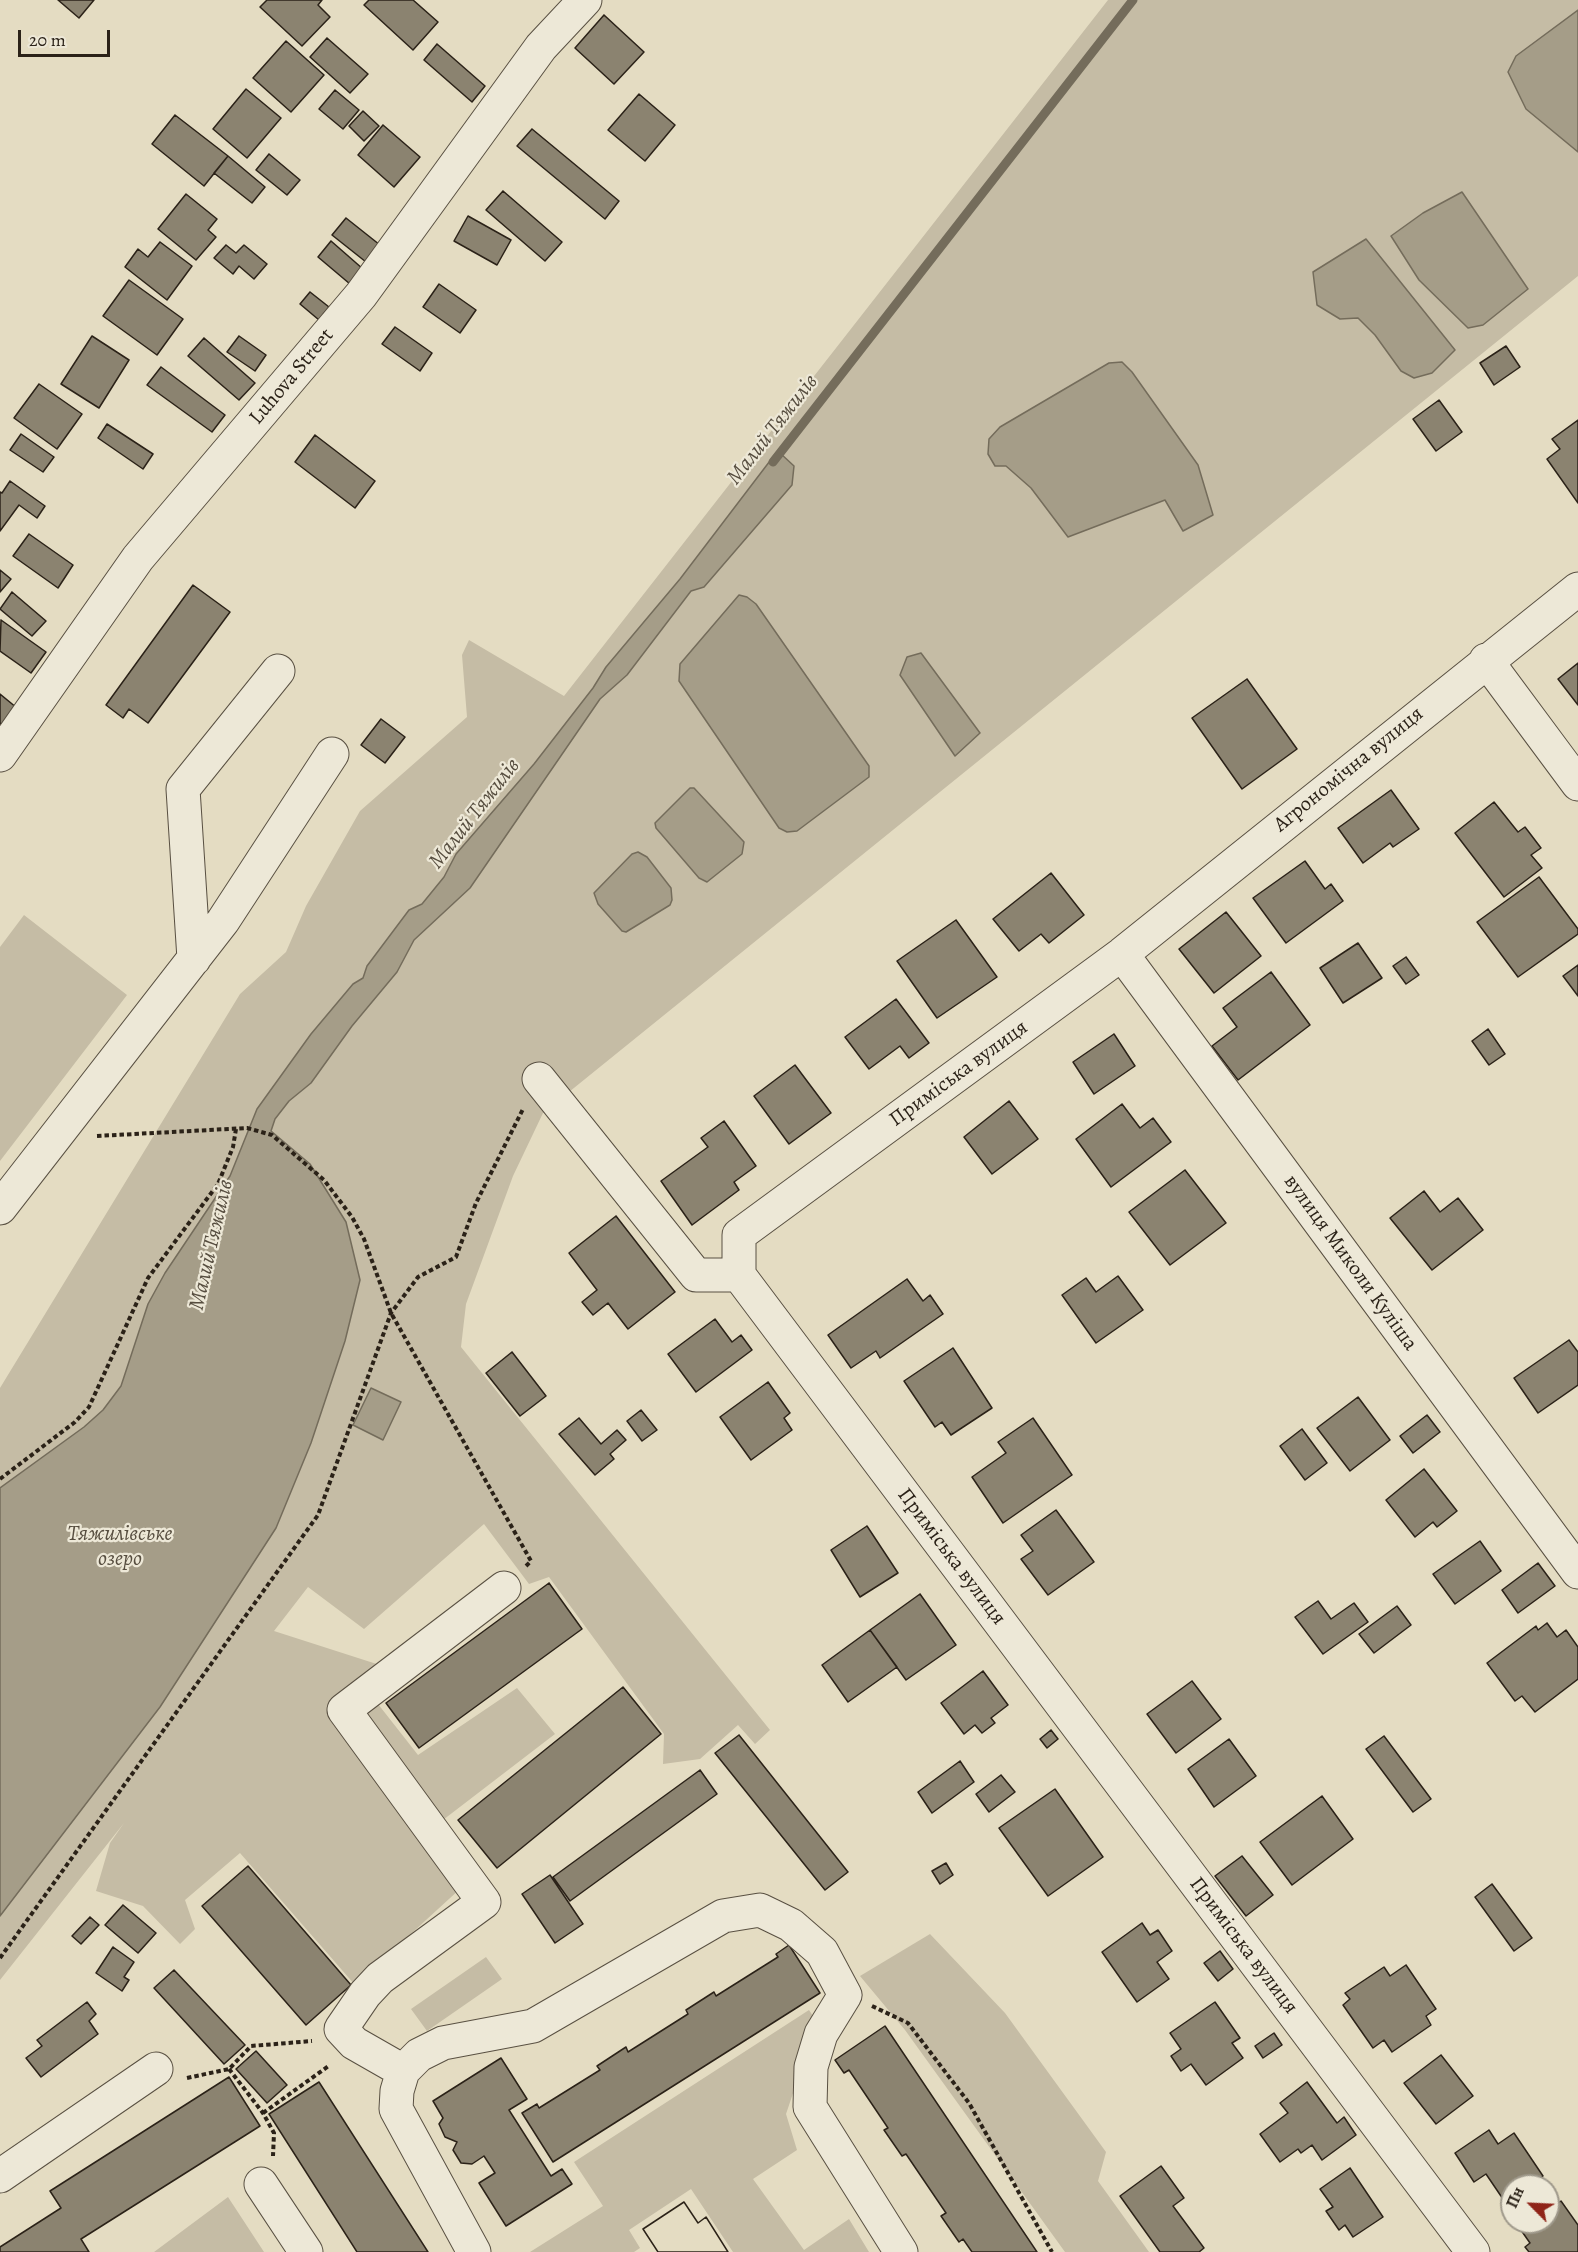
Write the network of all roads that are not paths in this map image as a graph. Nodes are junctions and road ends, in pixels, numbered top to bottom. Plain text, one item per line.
1 (585, 0) edge
2 (1578, 589) edge
3 (1486, 660) junction
4 (278, 671) dead end
5 (332, 754) dead end
6 (0, 755) edge
7 (1578, 784) edge
8 (1122, 954) junction
9 (194, 959) junction
10 (539, 1079) road end
11 (0, 1208) edge
12 (739, 1275) junction
13 (1578, 1572) edge
14 (504, 1588) road end
15 (156, 2069) road end
16 (403, 2071) junction
17 (0, 2176) edge
18 (261, 2184) road end
19 (306, 2252) edge
20 (474, 2252) edge
21 (901, 2252) edge
22 (1473, 2252) edge

1 - 6 street, Luhova Street
2 - 3 street, Агрономічна вулиця
3 - 7 street
3 - 8 street, Агрономічна вулиця
4 - 9 street
5 - 9 street
8 - 12 street, Приміська вулиця
8 - 13 street, вулиця Миколи Куліша
9 - 11 street
10 - 12 street
12 - 22 street, Приміська вулиця
14 - 16 street
15 - 17 street
16 - 20 street
16 - 21 street
18 - 19 street

